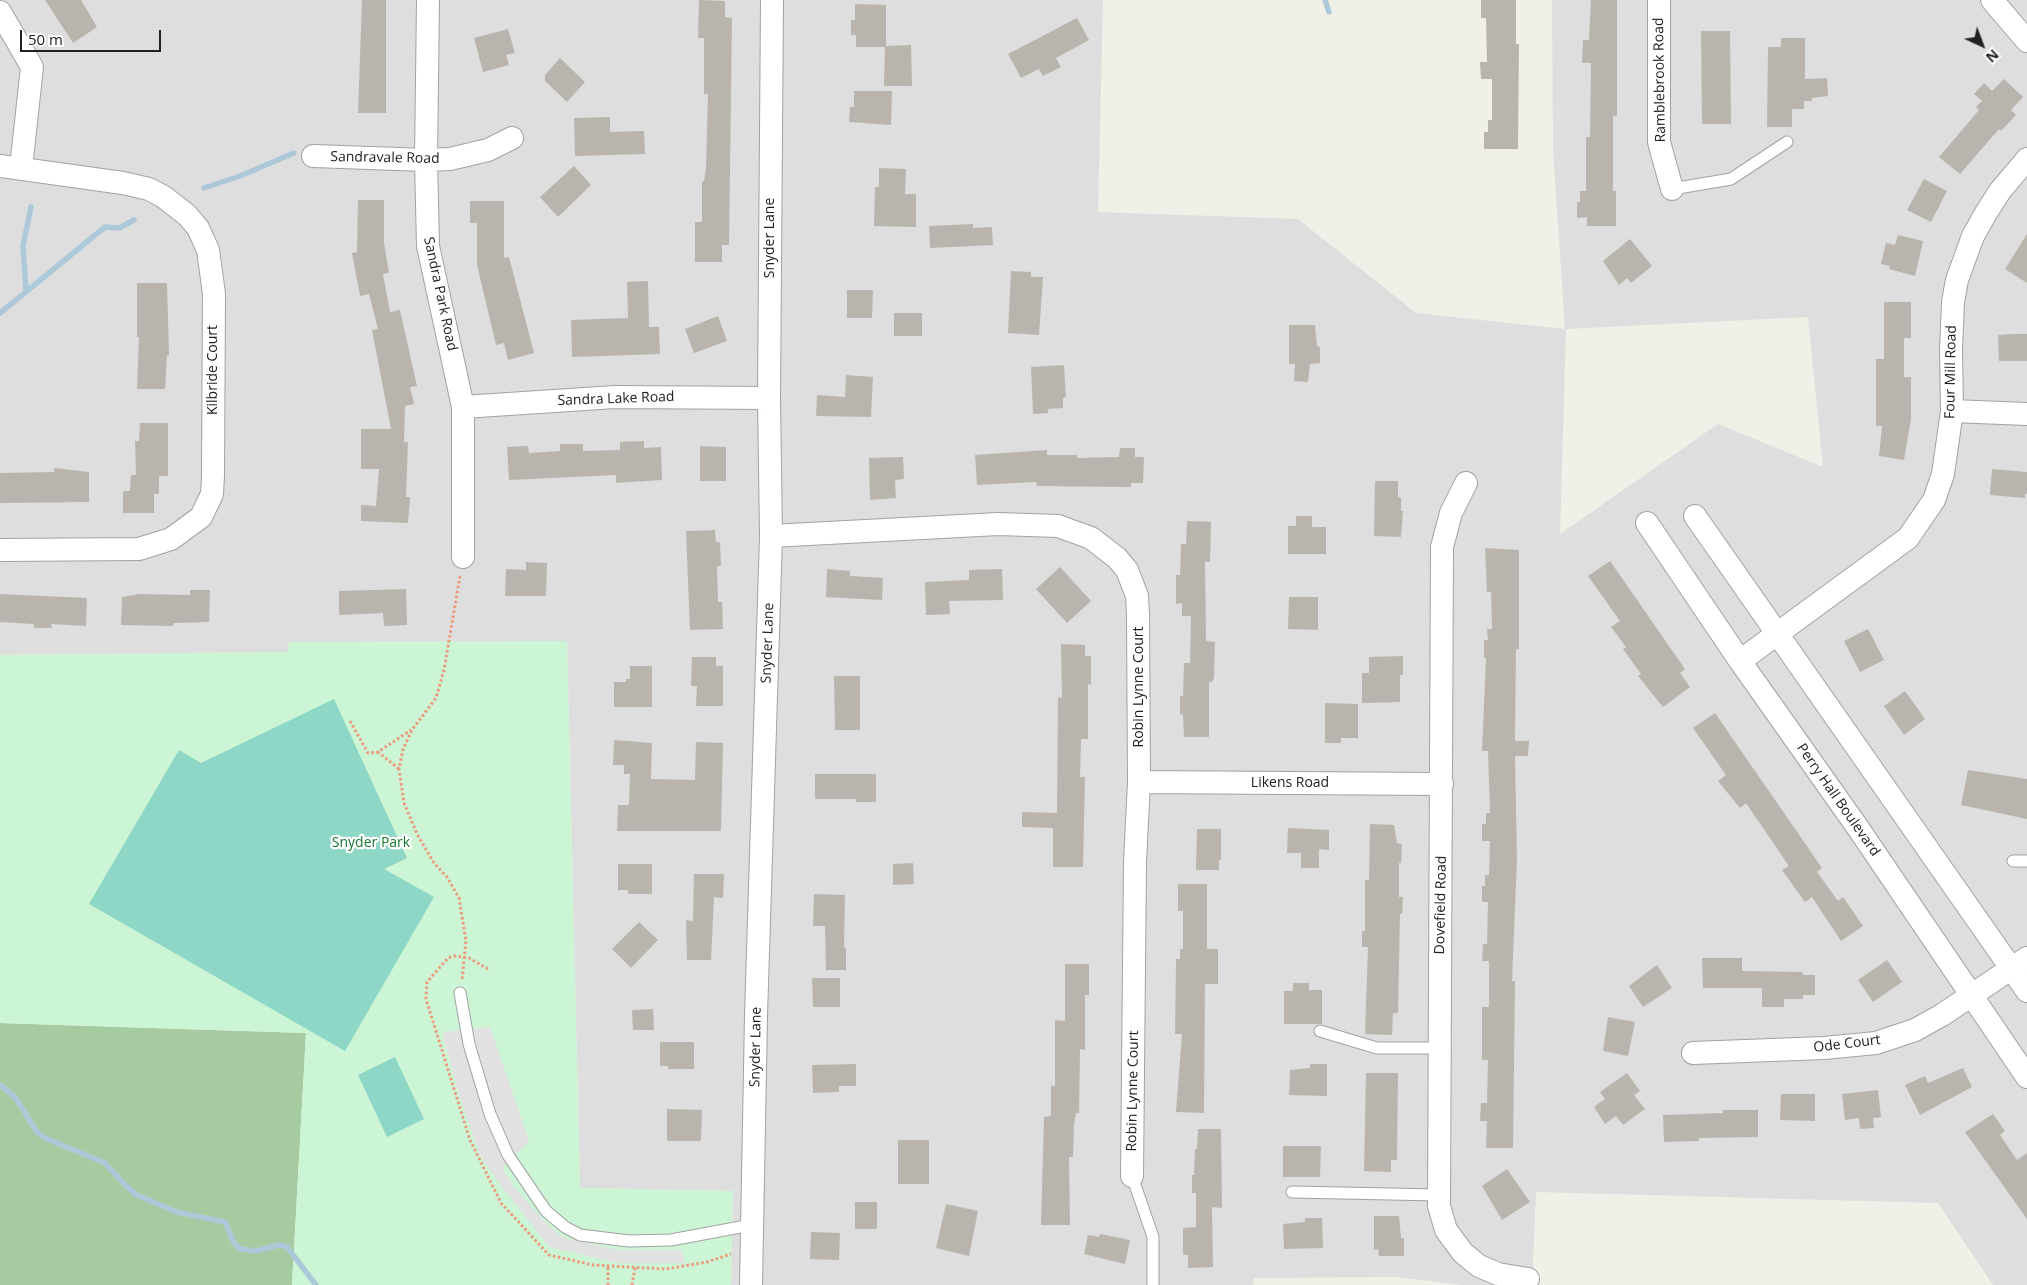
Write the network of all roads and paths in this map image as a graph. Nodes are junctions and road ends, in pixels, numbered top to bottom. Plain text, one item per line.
1 (428, 0) edge
2 (772, 0) edge
3 (1659, 0) edge
4 (1992, 0) edge
5 (0, 12) edge
6 (2027, 40) edge
7 (512, 138) dead end
8 (1787, 142) dead end
9 (313, 156) dead end
10 (2027, 159) edge
11 (426, 160) junction
12 (10, 167) edge
13 (1672, 188) joint
14 (769, 398) junction
15 (463, 407) junction
16 (1952, 411) junction
17 (2027, 414) edge
18 (1466, 483) dead end
19 (1695, 516) dead end
20 (1647, 523) dead end
21 (771, 536) junction
22 (0, 550) edge
23 (463, 557) joint
24 (1777, 635) junction
25 (1740, 661) junction
26 (350, 721) dead end
27 (412, 730) junction
28 (378, 752) junction
29 (399, 769) junction
30 (1139, 782) junction
31 (1442, 784) junction
32 (2013, 861) dead end
33 (2027, 861) edge
34 (464, 958) junction
35 (2020, 964) edge
36 (488, 969) dead end
37 (2027, 991) edge
38 (460, 993) joint
39 (1971, 996) junction
40 (1320, 1031) dead end
41 (1439, 1048) junction
42 (1693, 1053) dead end
43 (2027, 1077) edge
44 (1132, 1176) joint
45 (1292, 1192) dead end
46 (1439, 1195) junction
47 (751, 1225) junction
48 (751, 1247) junction
49 (608, 1266) junction
50 (634, 1268) junction
51 (1528, 1279) dead end
52 (608, 1285) edge
53 (632, 1285) edge
54 (751, 1285) edge
55 (1153, 1285) edge

1 - 11 street, Sandra Park Road
2 - 14 street, Snyder Lane
3 - 13 street, Ramblebrook Road
4 - 6 street
5 - 12 street
7 - 11 street, Sandravale Road
8 - 13 lane
9 - 11 street, Sandravale Road
10 - 16 street, Four Mill Road
11 - 15 street, Sandra Park Road
12 - 22 street, Kilbride Court
14 - 15 street, Sandra Lake Road
14 - 21 street, Snyder Lane
15 - 23 street, Sandra Park Road
16 - 17 street
16 - 24 street, Four Mill Road
18 - 31 street, Dovefield Road
19 - 24 street
20 - 25 street, Perry Hall Boulevard
21 - 30 street, Robin Lynne Court
21 - 47 street, Snyder Lane
23 - 27 path
24 - 25 street, Four Mill Road
24 - 35 street
25 - 39 street, Perry Hall Boulevard
26 - 28 path
27 - 28 path
27 - 29 path
28 - 29 path
29 - 34 path
30 - 31 street, Likens Road
30 - 44 street, Robin Lynne Court
31 - 41 street, Dovefield Road
32 - 33 lane
34 - 36 path
34 - 38 path
34 - 49 path
35 - 37 street
35 - 39 street, Ode Court
38 - 47 lane
39 - 42 street, Ode Court
39 - 43 street, Perry Hall Boulevard
40 - 41 lane
41 - 46 street, Dovefield Road
44 - 55 lane
45 - 46 lane
46 - 51 street, Dovefield Road
47 - 48 street, Snyder Lane
48 - 50 path
48 - 54 street, Snyder Lane
49 - 50 path
49 - 52 path
50 - 53 path

